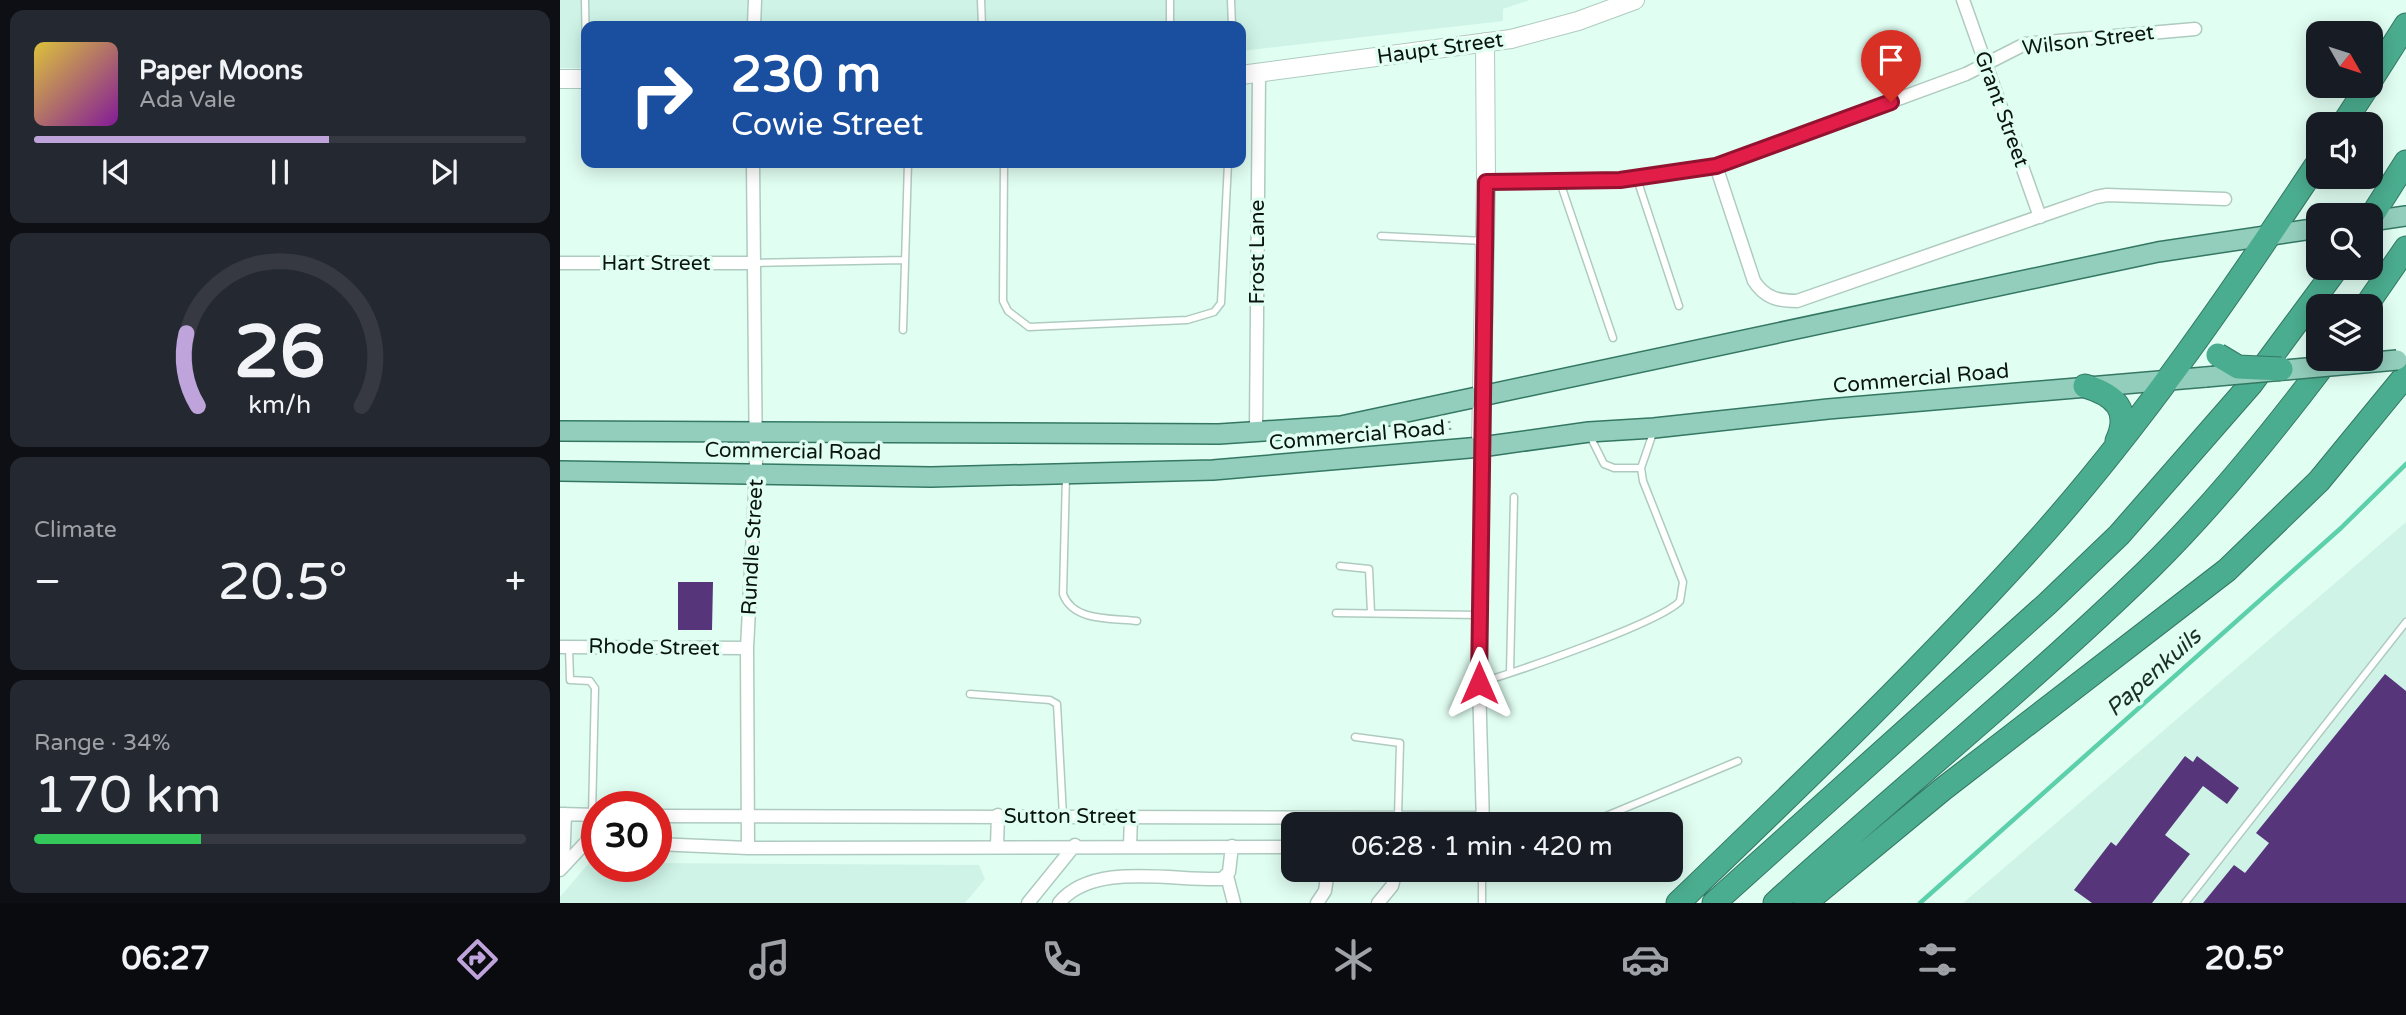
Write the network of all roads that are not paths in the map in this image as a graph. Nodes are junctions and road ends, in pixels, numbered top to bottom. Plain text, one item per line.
1 (585, 0) edge
2 (755, 0) edge
3 (981, 0) edge
4 (1170, 0) edge
5 (1231, 0) edge
6 (1635, 0) edge
7 (1964, 0) edge
8 (585, 21) edge
9 (754, 21) edge
10 (982, 21) edge
11 (1170, 21) edge
12 (1232, 21) edge
13 (2406, 25) edge
14 (2194, 29) dead end
15 (1485, 42) junction
16 (2384, 60) edge
17 (1985, 63) junction
18 (1250, 74) edge
19 (560, 79) edge
20 (581, 79) edge
21 (2406, 162) edge
22 (1716, 166) junction
23 (753, 168) edge
24 (908, 168) edge
25 (1004, 168) edge
26 (1228, 168) edge
27 (1637, 178) junction
28 (2306, 180) edge
29 (1486, 182) junction
30 (1560, 182) junction
31 (2225, 199) dead end
32 (2381, 203) edge
33 (2406, 216) edge
34 (2040, 218) junction
35 (2383, 218) edge
36 (2306, 230) edge
37 (2269, 235) junction
38 (1381, 236) dead end
39 (1486, 241) junction
40 (2406, 248) edge
41 (905, 260) junction
42 (560, 263) edge
43 (753, 263) junction
44 (2328, 280) edge
45 (2374, 294) edge
46 (1679, 306) dead end
47 (2217, 313) junction
48 (903, 330) dead end
49 (1613, 338) dead end
50 (2403, 365) edge
51 (2281, 369) junction
52 (2318, 371) edge
53 (2169, 380) junction
54 (2085, 386) junction
55 (1483, 395) junction
56 (1654, 428) junction
57 (560, 431) edge
58 (1256, 431) junction
59 (1589, 432) junction
60 (754, 433) junction
61 (1481, 447) junction
62 (2115, 447) junction
63 (1641, 468) junction
64 (560, 471) edge
65 (756, 472) junction
66 (1066, 474) junction
67 (1514, 497) dead end
68 (1340, 566) dead end
69 (1336, 612) dead end
70 (1371, 613) junction
71 (1480, 615) junction
72 (1137, 621) dead end
73 (2406, 622) edge
74 (564, 647) edge
75 (747, 648) junction
76 (1510, 673) junction
77 (560, 680) edge
78 (570, 680) junction
79 (1479, 683) junction
80 (970, 694) dead end
81 (1355, 737) dead end
82 (1738, 761) dead end
83 (594, 791) edge
84 (1398, 812) edge
85 (1486, 812) edge
86 (1616, 812) edge
87 (563, 814) edge
88 (581, 815) edge
89 (998, 815) junction
90 (672, 816) edge
91 (1063, 816) junction
92 (1131, 816) junction
93 (747, 818) junction
94 (1281, 819) edge
95 (563, 841) edge
96 (581, 841) edge
97 (672, 845) edge
98 (1075, 845) junction
99 (997, 846) junction
100 (1130, 846) junction
101 (1232, 846) junction
102 (1281, 846) edge
103 (748, 848) junction
104 (581, 851) edge
105 (562, 868) edge
106 (1227, 876) junction
107 (1326, 882) edge
108 (1393, 882) edge
109 (1482, 882) edge
110 (1028, 903) edge
111 (1059, 903) edge
112 (1234, 903) edge
113 (1317, 903) edge
114 (1378, 903) edge
115 (1482, 903) edge
116 (1678, 903) edge
117 (1714, 903) edge
118 (1775, 903) edge
119 (1805, 903) edge
120 (2185, 903) edge

1 - 8 lane
2 - 9 street
3 - 10 lane
4 - 11 lane
5 - 12 lane
6 - 15 street, Haupt Street
7 - 17 street, Grant Street
13 - 16 highway
14 - 17 street, Wilson Street
15 - 18 street, Haupt Street
15 - 29 street
17 - 22 street, Wilson Street
17 - 34 street, Grant Street
18 - 58 street, Frost Lane
19 - 20 street
21 - 32 highway
22 - 27 street, Wilson Street
22 - 34 street
23 - 43 street, Rundle Street
24 - 41 lane
25 - 26 lane
27 - 30 street, Wilson Street
27 - 46 lane
28 - 37 highway
29 - 30 street, Wilson Street
29 - 39 street
30 - 49 lane
31 - 34 street
33 - 35 main road
36 - 37 main road, Commercial Road
37 - 47 highway
37 - 55 main road, Commercial Road
38 - 39 lane
39 - 55 street
40 - 45 highway
41 - 43 lane
41 - 48 lane
42 - 43 street, Hart Street
43 - 60 street, Rundle Street
44 - 117 highway
47 - 51 highway, bridge
47 - 53 highway
50 - 51 main road, Commercial Road, bridge
50 - 119 highway
51 - 53 main road, Commercial Road, bridge
52 - 118 highway
53 - 54 main road, Commercial Road
53 - 62 highway
54 - 56 main road, Commercial Road
54 - 62 highway
55 - 58 main road, Commercial Road
55 - 61 street
56 - 59 main road, Commercial Road
56 - 63 lane
57 - 60 main road, Commercial Road
58 - 60 main road, Commercial Road
59 - 61 main road, Commercial Road
59 - 63 lane
60 - 65 street, Rundle Street
61 - 66 main road, Commercial Road
61 - 71 street
62 - 116 highway
63 - 76 lane
64 - 65 main road, Commercial Road
65 - 66 main road, Commercial Road
65 - 75 street, Rundle Street
66 - 72 lane
67 - 76 lane
68 - 70 lane
69 - 70 lane
70 - 71 lane
71 - 79 street
73 - 120 lane
74 - 75 street, Rhode Street
74 - 78 lane
75 - 93 street, Rundle Street
76 - 79 lane
77 - 78 lane
78 - 83 lane
79 - 85 street
80 - 91 lane
81 - 84 lane
82 - 86 lane
87 - 88 street
87 - 95 street
89 - 91 street, Sutton Street
89 - 93 street, Sutton Street
89 - 99 street
90 - 93 street, Sutton Street
91 - 92 street, Sutton Street
92 - 94 street, Sutton Street
92 - 100 street
93 - 103 street, Rundle Street
95 - 96 street
95 - 105 street
97 - 103 street, Sutton Street
98 - 99 street, Sutton Street
98 - 100 street, Sutton Street
98 - 110 street
99 - 103 street, Sutton Street
100 - 101 street, Sutton Street
101 - 102 street, Sutton Street
101 - 106 street
104 - 105 street
106 - 111 street
106 - 112 street
107 - 113 street
108 - 114 street
109 - 115 lane

